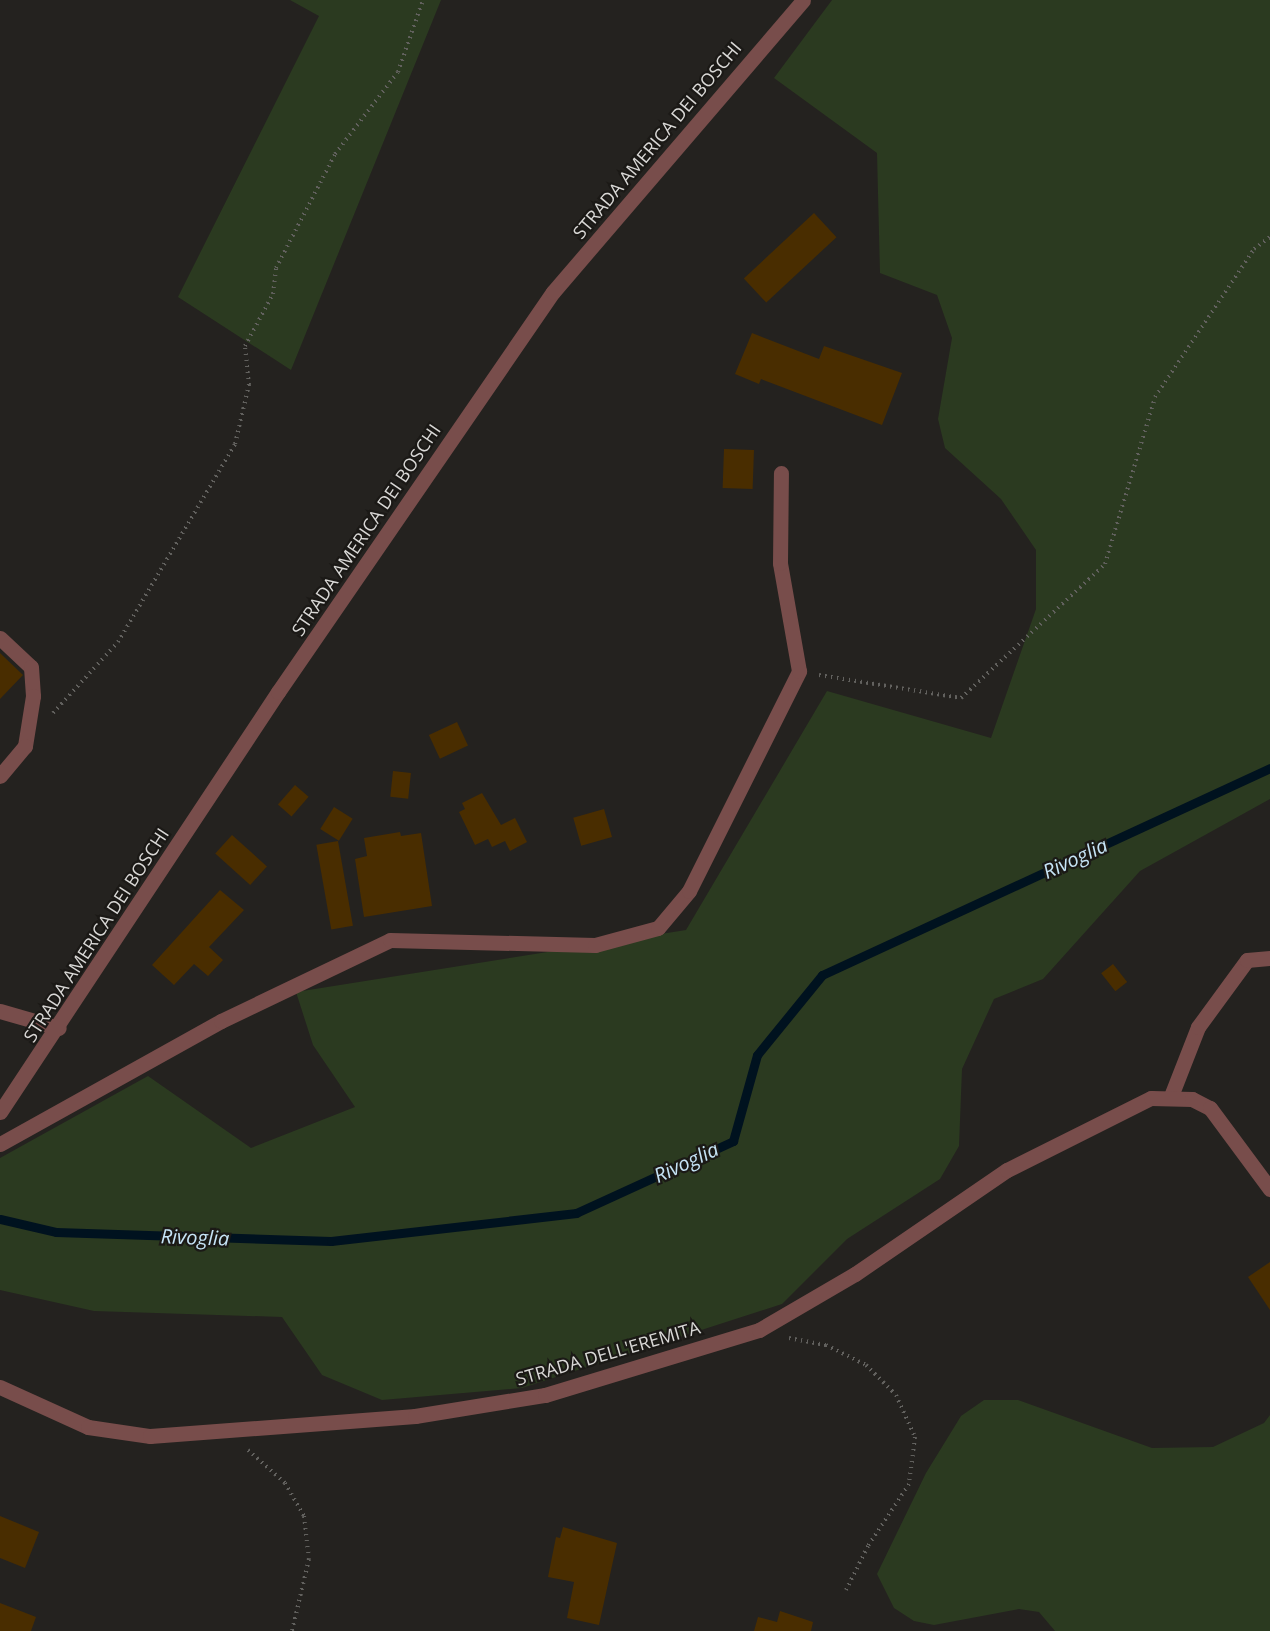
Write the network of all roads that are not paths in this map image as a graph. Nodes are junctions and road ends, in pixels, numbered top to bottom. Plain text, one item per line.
1 (803, 0) edge
2 (781, 473) dead end
3 (0, 638) edge
4 (0, 776) edge
5 (1270, 958) edge
6 (0, 1011) edge
7 (58, 1028) junction
8 (1171, 1096) junction
9 (0, 1112) edge
10 (0, 1144) edge
11 (1270, 1189) edge
12 (0, 1387) edge

1 - 7 street, STRADA AMERICA DEI BOSCHI
2 - 10 street
3 - 4 street
5 - 8 street
6 - 7 street
7 - 9 street, STRADA AMERICA DEI BOSCHI
8 - 11 street
8 - 12 street, STRADA DELL'EREMITA

